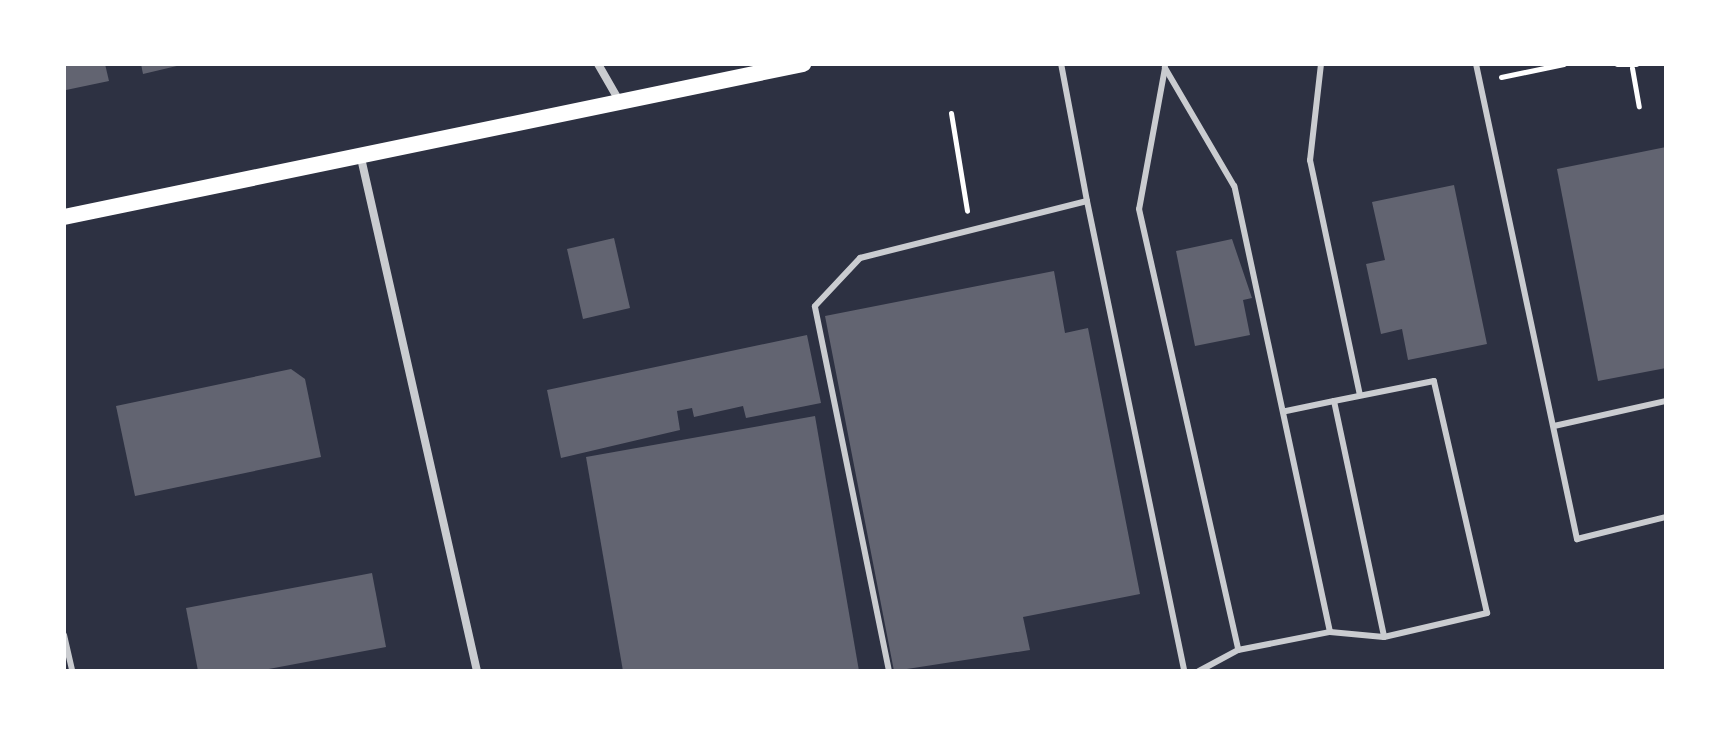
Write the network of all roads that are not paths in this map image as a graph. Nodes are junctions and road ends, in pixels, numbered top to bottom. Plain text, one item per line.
1 (598, 64) edge
2 (803, 64) edge
3 (1061, 64) edge
4 (1321, 64) edge
5 (1476, 64) edge
6 (1165, 66) edge
7 (622, 105) junction
8 (361, 158) junction
9 (1087, 201) junction
10 (64, 217) edge
11 (1360, 395) junction
12 (1334, 401) junction
13 (1666, 401) edge
14 (1286, 411) junction
15 (1554, 426) junction
16 (1666, 517) edge
17 (1330, 632) junction
18 (64, 635) edge
19 (1384, 637) junction
20 (1238, 650) junction
21 (72, 671) edge
22 (477, 671) edge
23 (889, 671) edge
24 (1184, 671) edge
25 (1199, 671) edge

1 - 7 street
2 - 7 main road
3 - 9 lane
4 - 11 lane
5 - 15 lane
6 - 14 lane
6 - 20 lane
7 - 8 main road
8 - 10 main road
8 - 22 street
9 - 23 lane
9 - 24 lane
11 - 12 lane
11 - 19 lane
12 - 14 lane
12 - 19 lane
13 - 15 lane
14 - 17 lane
15 - 16 lane
17 - 19 lane
17 - 20 lane
18 - 21 lane
20 - 25 lane

